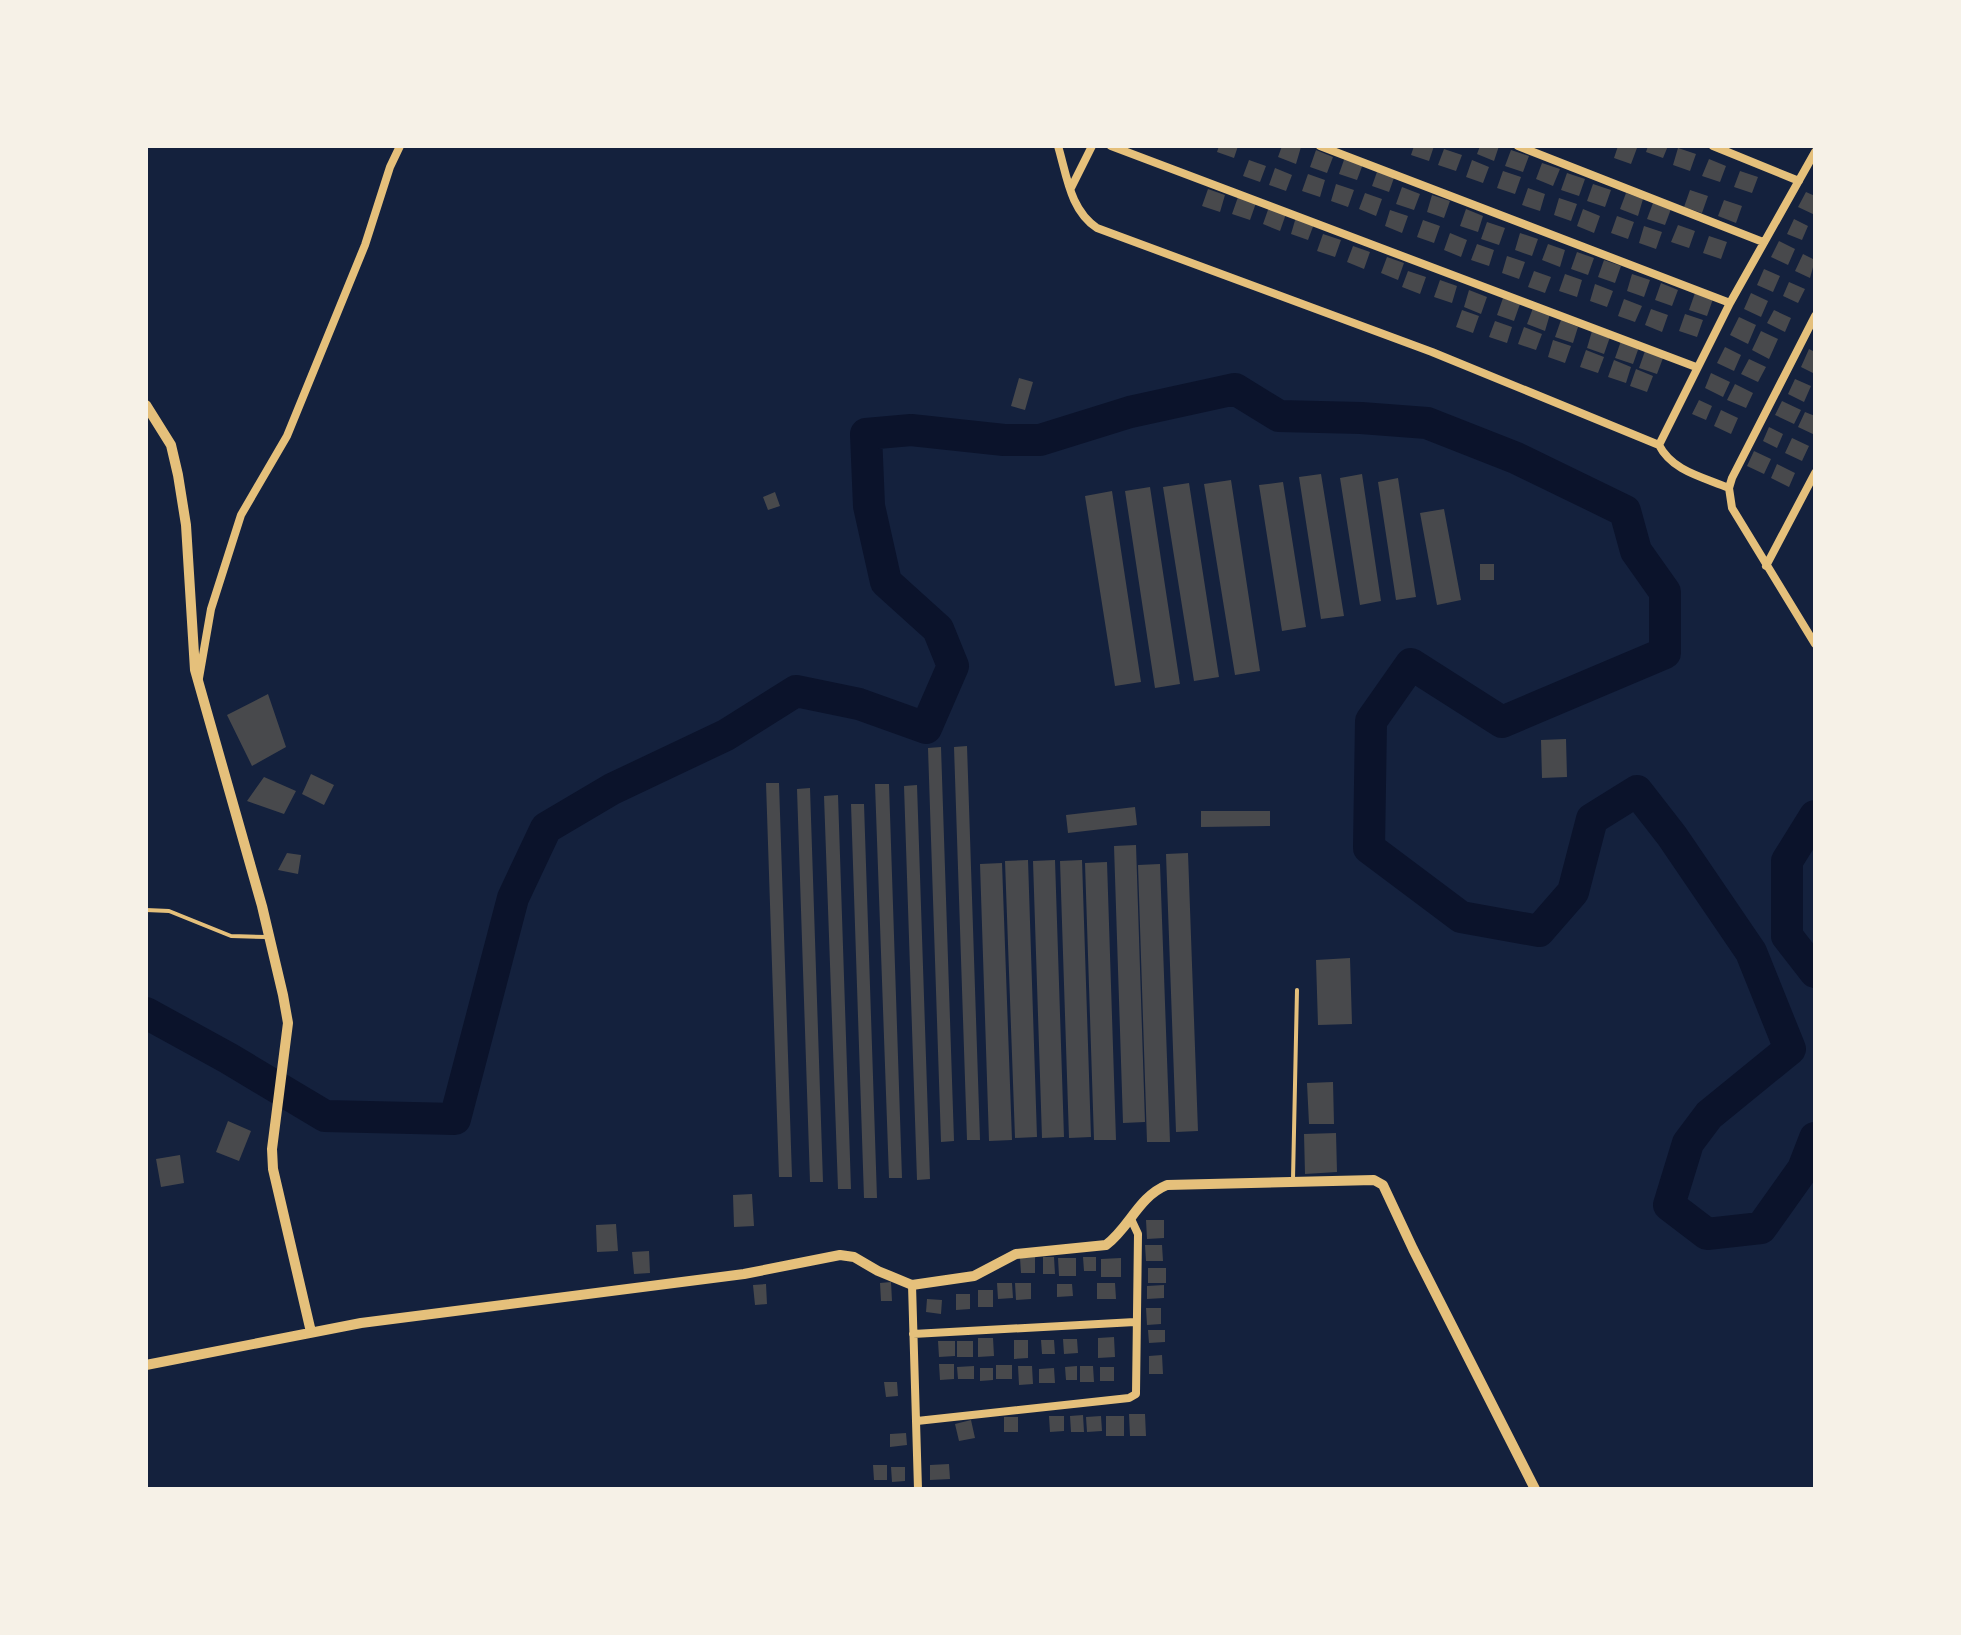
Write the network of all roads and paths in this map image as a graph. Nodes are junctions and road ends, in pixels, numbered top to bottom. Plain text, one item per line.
1 (400, 146) edge
2 (1058, 146) edge
3 (1092, 146) edge
4 (1111, 146) edge
5 (1320, 146) edge
6 (1518, 146) edge
7 (1713, 146) edge
8 (1815, 152) edge
9 (1799, 181) junction
10 (1071, 189) junction
11 (1763, 242) junction
12 (1730, 303) junction
13 (1815, 316) edge
14 (1696, 367) junction
15 (146, 405) edge
16 (1659, 445) junction
17 (1815, 473) edge
18 (1729, 488) junction
19 (1766, 566) junction
20 (1813, 636) edge
21 (198, 682) junction
22 (146, 910) edge
23 (270, 937) junction
24 (1297, 990) dead end
25 (1293, 1181) junction
26 (1131, 1219) junction
27 (912, 1285) junction
28 (1135, 1322) junction
29 (311, 1332) junction
30 (913, 1334) junction
31 (146, 1365) edge
32 (917, 1421) junction
33 (918, 1489) edge
34 (1535, 1489) edge

1 - 21 street
2 - 10 street
3 - 10 street
4 - 14 street
5 - 12 street
6 - 11 street
7 - 9 street
8 - 9 street
9 - 11 street
10 - 16 street
11 - 12 street
12 - 14 street
13 - 18 street
14 - 16 street
15 - 21 street
16 - 18 street
17 - 19 street
18 - 19 street
19 - 20 street
21 - 23 street
22 - 23 lane
23 - 29 street
24 - 25 lane
25 - 26 street
25 - 34 street
26 - 27 street
26 - 28 street
27 - 29 street
27 - 30 street
28 - 30 street
28 - 32 street
29 - 31 street
30 - 32 street
32 - 33 street

